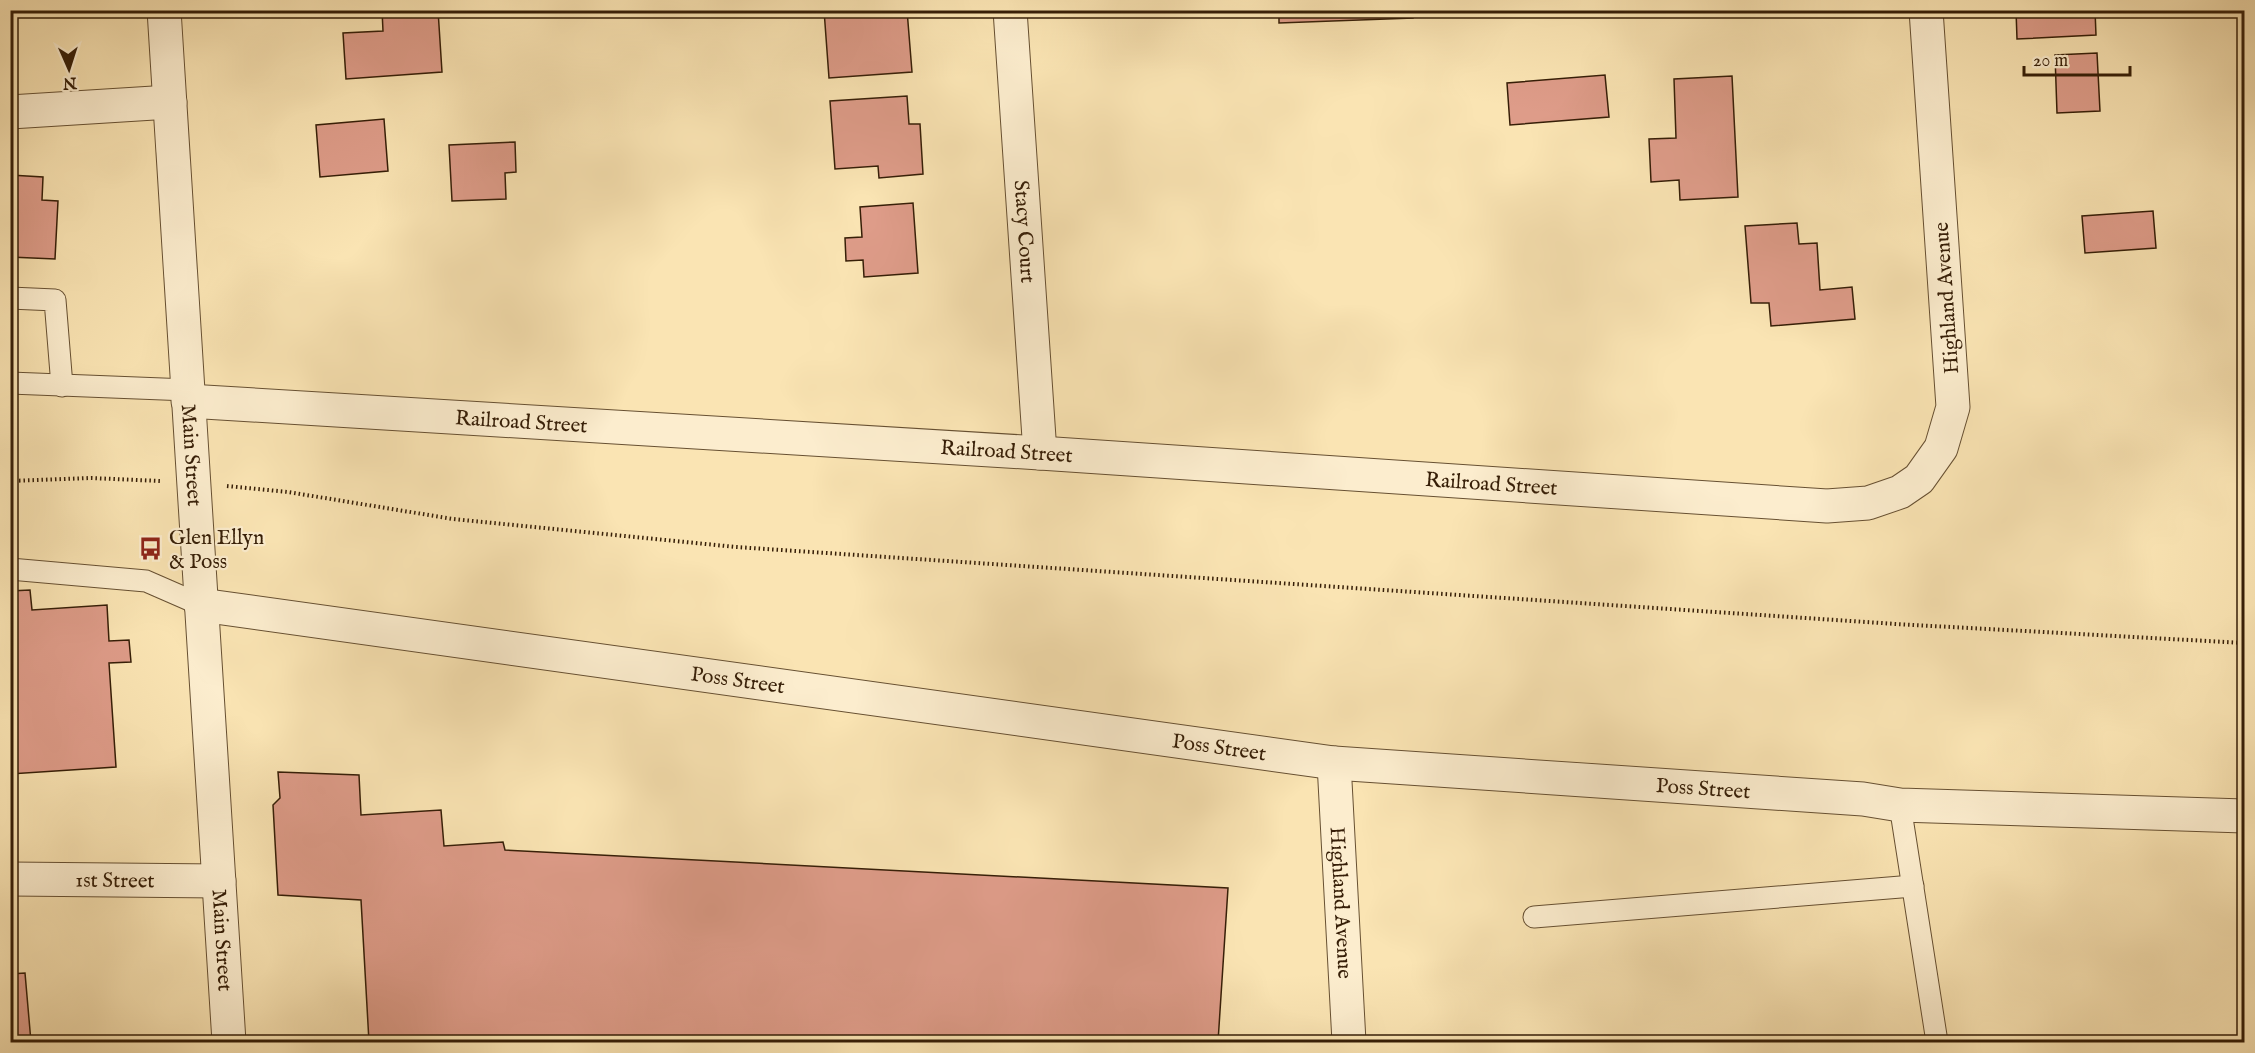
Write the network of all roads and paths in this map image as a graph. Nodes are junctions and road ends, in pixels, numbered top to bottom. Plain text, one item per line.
1 (164, 10) edge
2 (1011, 10) edge
3 (1926, 10) edge
4 (170, 102) junction
5 (10, 112) edge
6 (10, 298) edge
7 (10, 383) edge
8 (62, 386) junction
9 (188, 396) junction
10 (1040, 453) junction
11 (10, 481) edge
12 (154, 481) dead end
13 (236, 487) dead end
14 (1827, 506) joint
15 (10, 569) edge
16 (201, 605) junction
17 (2244, 643) edge
18 (1334, 763) junction
19 (1900, 805) junction
20 (2244, 816) edge
21 (10, 879) edge
22 (219, 881) junction
23 (1913, 886) junction
24 (1534, 917) dead end
25 (229, 1042) edge
26 (1349, 1042) edge
27 (1936, 1042) edge

1 - 4 street, Main Street
2 - 10 street, Stacy Court
3 - 14 street, Highland Avenue
4 - 5 street
4 - 9 street, Main Street
6 - 8 lane
7 - 8 lane
8 - 9 lane
9 - 10 street, Railroad Street
9 - 16 street, Main Street
10 - 14 street, Railroad Street
11 - 12 path
13 - 17 path
15 - 16 lane
16 - 18 street, Poss Street
16 - 22 street, Main Street
18 - 19 street, Poss Street
18 - 26 street, Highland Avenue
19 - 20 street, Poss Street
19 - 23 lane
21 - 22 street, 1st Street
22 - 25 street, Main Street
23 - 24 lane
23 - 27 lane

